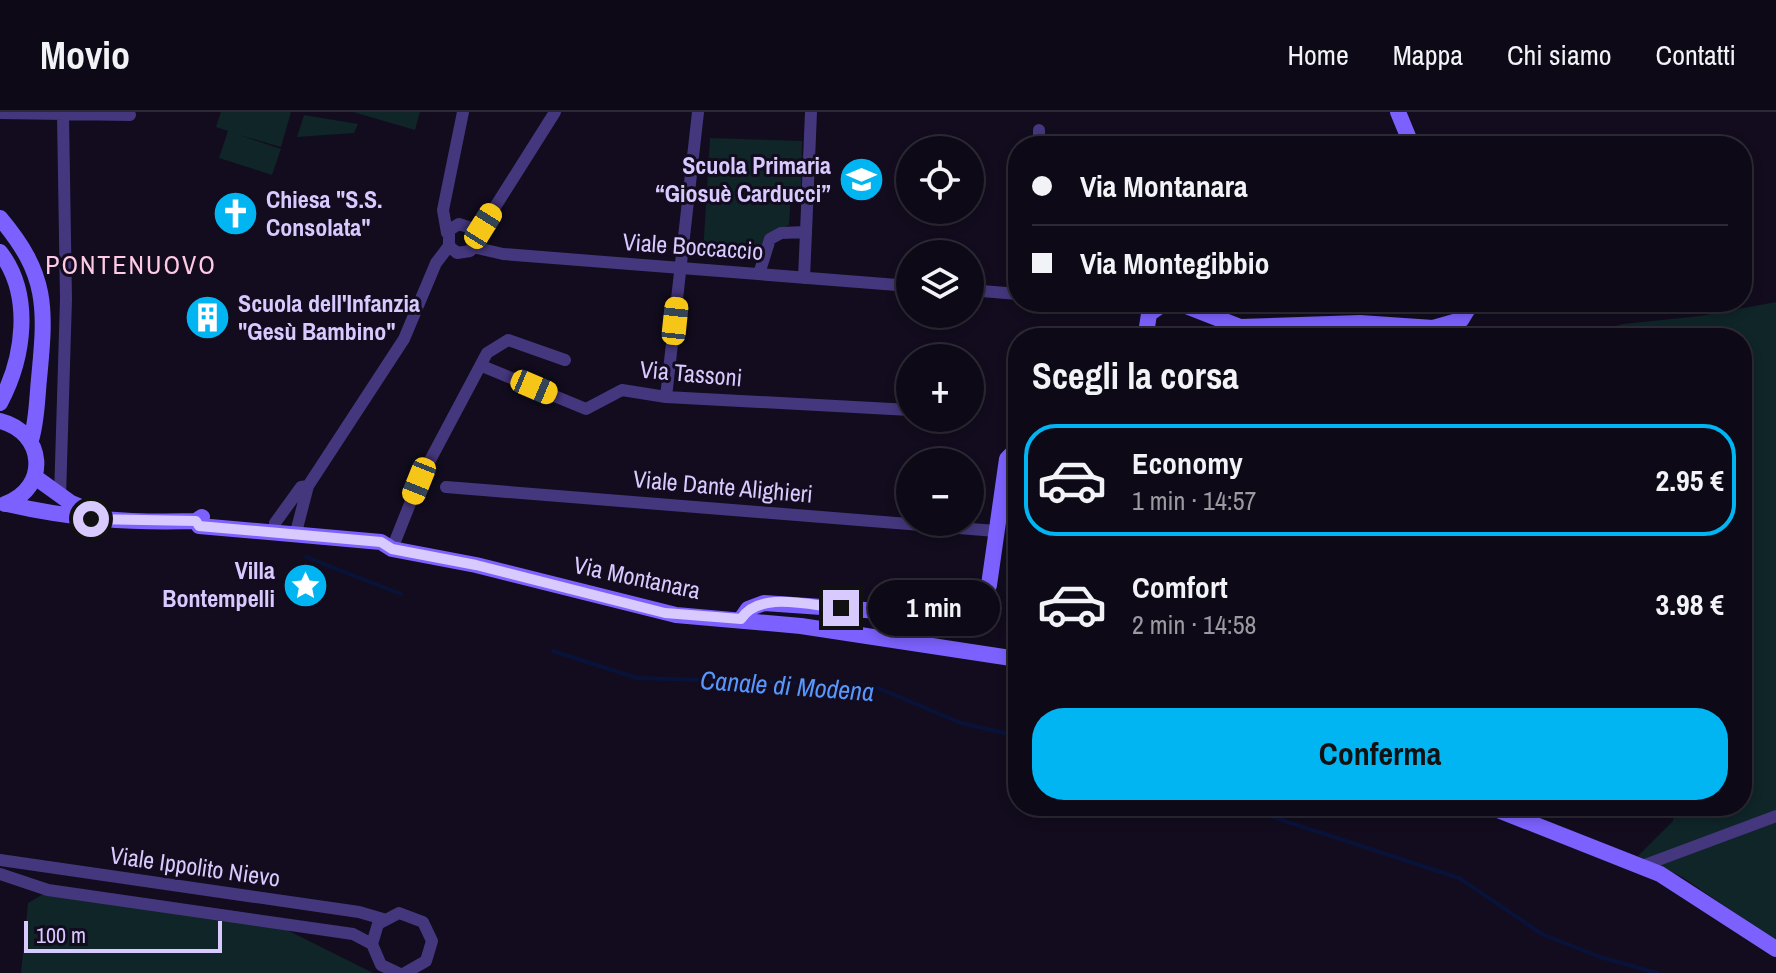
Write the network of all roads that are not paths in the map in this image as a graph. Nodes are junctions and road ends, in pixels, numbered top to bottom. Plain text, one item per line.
1 (463, 112) edge
2 (555, 112) edge
3 (698, 112) edge
4 (811, 112) edge
5 (1398, 112) edge
6 (0, 113) edge
7 (63, 115) junction
8 (130, 115) dead end
9 (1039, 130) dead end
10 (1039, 136) edge
11 (1408, 136) edge
12 (0, 218) edge
13 (471, 228) junction
14 (806, 232) junction
15 (448, 240) junction
16 (473, 247) junction
17 (0, 252) edge
18 (680, 270) junction
19 (759, 274) junction
20 (804, 278) junction
21 (896, 285) edge
22 (984, 291) edge
23 (1008, 293) edge
24 (1200, 312) edge
25 (1466, 312) edge
26 (1260, 328) edge
27 (1260, 328) edge
28 (1433, 328) edge
29 (1433, 328) edge
30 (565, 360) dead end
31 (482, 366) junction
32 (666, 397) junction
33 (0, 403) edge
34 (896, 409) edge
35 (0, 421) edge
36 (31, 440) junction
37 (1008, 458) edge
38 (35, 477) junction
39 (308, 486) junction
40 (446, 487) dead end
41 (60, 497) junction
42 (4, 504) edge
43 (115, 521) junction
44 (196, 521) junction
45 (275, 523) junction
46 (996, 531) junction
47 (296, 532) junction
48 (392, 549) junction
49 (741, 619) junction
50 (1008, 658) edge
51 (1514, 816) edge
52 (1776, 816) edge
53 (0, 860) edge
54 (1642, 866) junction
55 (0, 874) edge
56 (383, 919) junction
57 (372, 944) junction
58 (1776, 949) edge
59 (398, 973) edge
60 (405, 973) edge

1 - 15 street
2 - 13 street
3 - 18 street
4 - 14 street
5 - 11 main road
6 - 7 street
7 - 8 street
7 - 41 street
9 - 10 street
12 - 36 main road
13 - 15 street
13 - 16 street
14 - 19 street
14 - 20 street
15 - 16 street
15 - 39 street
16 - 18 street, Viale Boccaccio
17 - 33 main road
18 - 19 street, Viale Boccaccio
18 - 32 street
19 - 20 street, Viale Boccaccio
20 - 21 street, Viale Boccaccio
22 - 23 street
24 - 26 main road
25 - 29 main road
27 - 28 main road
30 - 31 street
31 - 32 street, Via Tassoni
31 - 48 street
32 - 34 street, Via Tassoni
35 - 36 main road
36 - 38 main road
37 - 46 main road
38 - 41 main road, Via Montanara
38 - 42 main road
39 - 45 street
39 - 47 street
40 - 46 street, Viale Dante Alighieri
41 - 43 main road, Via Montanara
42 - 43 main road, Via Montanara
43 - 44 main road, Via Montanara
44 - 45 main road, Via Montanara
44 - 47 main road, Via Montanara
45 - 47 main road, Via Montanara
46 - 49 main road
47 - 48 main road, Via Montanara
48 - 49 main road, Via Montanara
49 - 50 main road, Via Montanara
51 - 54 main road
52 - 54 street
53 - 56 street, Viale Ippolito Nievo
54 - 58 main road
55 - 57 street, Viale Ippolito Nievo
56 - 57 street
56 - 60 street, Viale Ippolito Nievo
57 - 59 street

